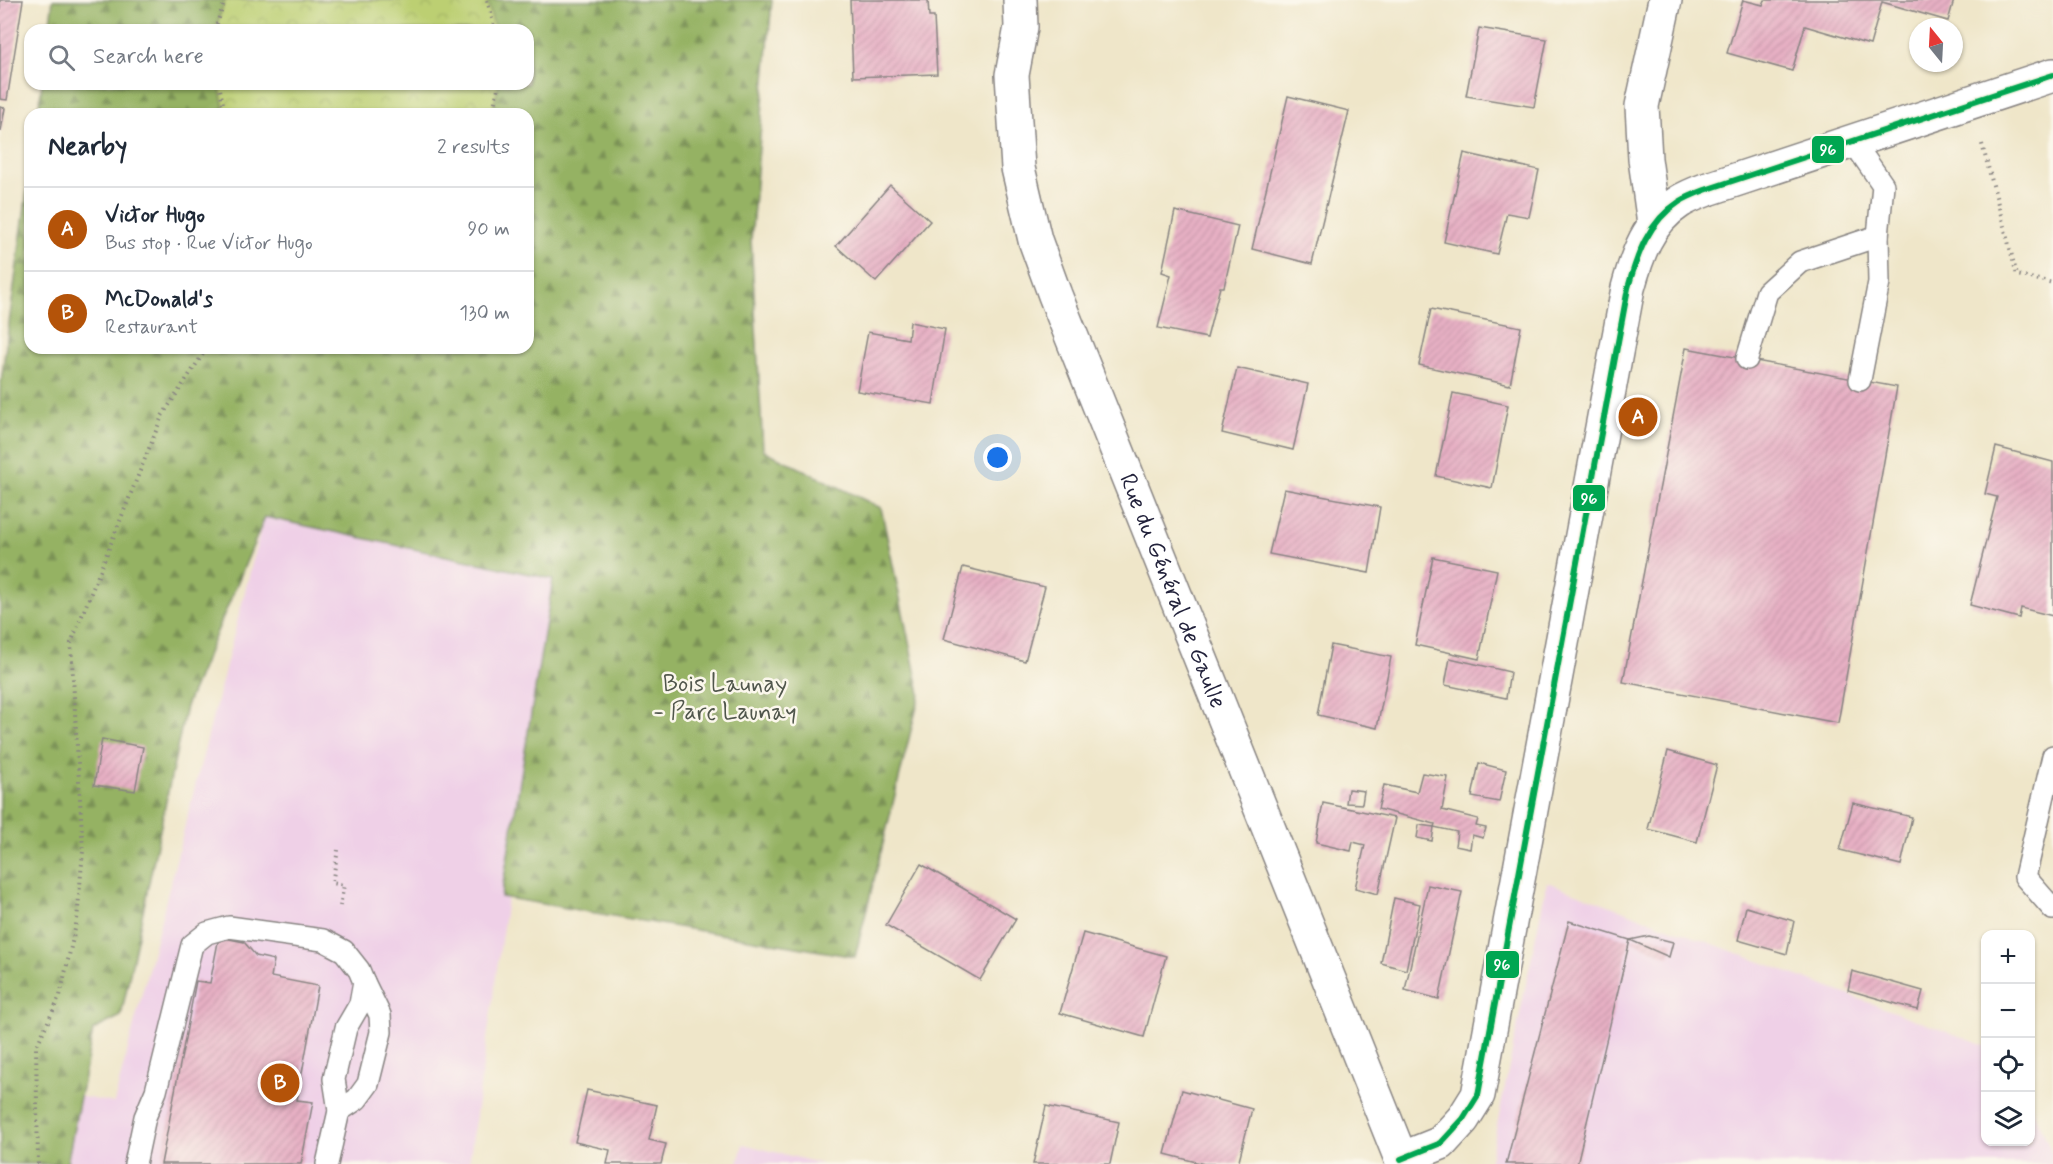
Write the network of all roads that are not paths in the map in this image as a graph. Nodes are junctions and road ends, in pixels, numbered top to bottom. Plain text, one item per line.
1 (1020, 0) edge
2 (1665, 0) edge
3 (2053, 75) edge
4 (1852, 140) junction
5 (1654, 224) junction
6 (1878, 236) junction
7 (1747, 359) dead end
8 (1860, 380) dead end
9 (2053, 756) edge
10 (2053, 909) edge
11 (364, 982) junction
12 (339, 1111) junction
13 (1402, 1162) edge
14 (135, 1164) edge
15 (327, 1164) edge

1 - 13 street, Rue du Général de Gaulle
2 - 5 street
3 - 4 street
4 - 5 street
4 - 6 lane
5 - 13 street
6 - 7 lane
6 - 8 lane
9 - 10 lane
11 - 12 lane
11 - 12 lane
11 - 14 lane
12 - 15 lane

